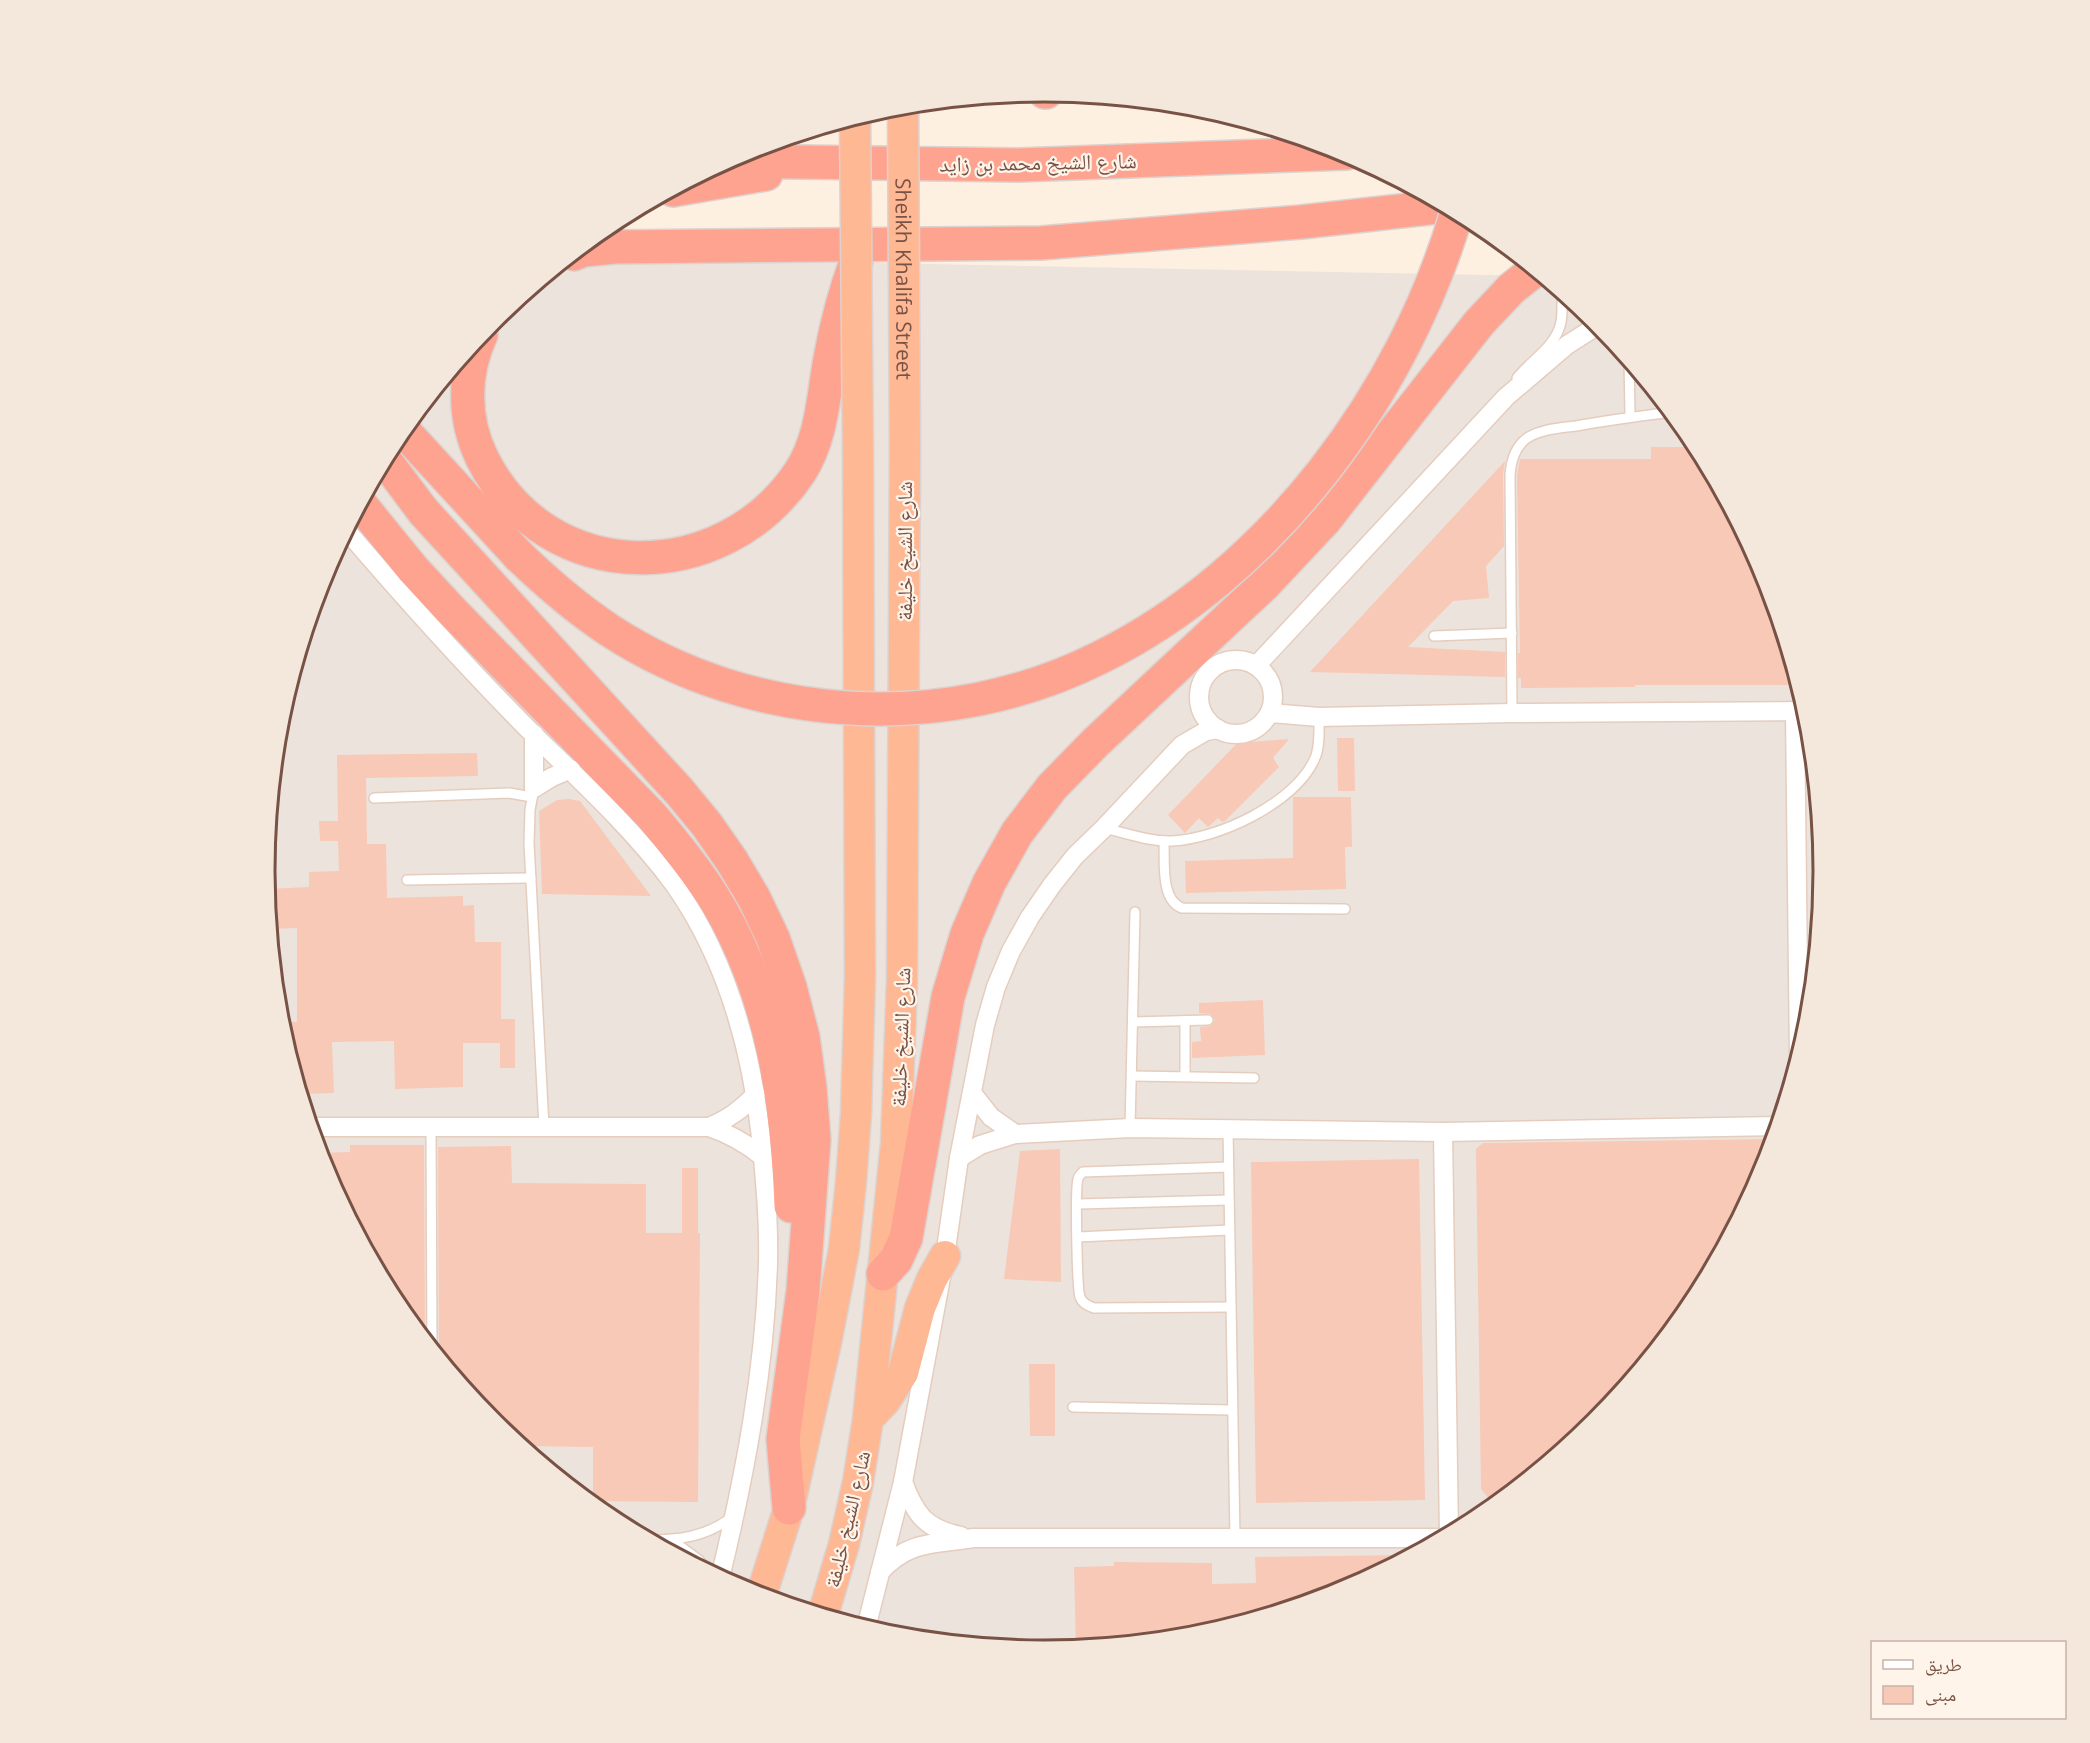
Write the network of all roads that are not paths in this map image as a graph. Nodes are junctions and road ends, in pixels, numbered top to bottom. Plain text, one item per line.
1 (903, 116) edge
2 (855, 126) edge
3 (1321, 154) edge
4 (750, 161) edge
5 (824, 163) junction
6 (696, 186) edge
7 (1434, 207) edge
8 (1454, 220) edge
9 (612, 236) edge
10 (769, 246) junction
11 (593, 249) edge
12 (856, 260) junction
13 (1529, 274) edge
14 (1563, 303) edge
15 (1594, 332) edge
16 (473, 356) edge
17 (1629, 371) edge
18 (1506, 397) junction
19 (1662, 413) edge
20 (1630, 417) junction
21 (410, 437) edge
22 (904, 451) joint
23 (391, 468) edge
24 (366, 511) edge
25 (352, 537) edge
26 (1512, 633) junction
27 (1434, 636) dead end
28 (1256, 666) junction
29 (1798, 712) edge
30 (1270, 713) junction
31 (1512, 713) junction
32 (1319, 717) junction
33 (1801, 727) edge
34 (1218, 729) junction
35 (534, 734) junction
36 (571, 769) junction
37 (533, 793) junction
38 (374, 798) dead end
39 (1104, 828) junction
40 (1164, 841) junction
41 (531, 878) junction
42 (407, 880) dead end
43 (1345, 909) dead end
44 (1135, 912) dead end
45 (1208, 1020) dead end
46 (1185, 1021) junction
47 (1132, 1022) junction
48 (1799, 1025) edge
49 (1132, 1076) junction
50 (1185, 1077) junction
51 (1254, 1078) dead end
52 (972, 1093) junction
53 (756, 1094) junction
54 (1771, 1126) edge
55 (319, 1127) edge
56 (430, 1127) junction
57 (544, 1127) junction
58 (709, 1127) junction
59 (1130, 1128) junction
60 (1228, 1129) junction
61 (1443, 1132) junction
62 (1015, 1134) junction
63 (763, 1157) junction
64 (959, 1158) junction
65 (1228, 1167) junction
66 (1229, 1200) junction
67 (1078, 1204) junction
68 (1229, 1230) junction
69 (1078, 1237) junction
70 (945, 1256) junction
71 (883, 1274) junction
72 (803, 1291) junction
73 (1231, 1306) junction
74 (432, 1336) edge
75 (1073, 1407) dead end
76 (1232, 1410) junction
77 (868, 1419) junction
78 (903, 1482) junction
79 (789, 1508) junction
80 (735, 1515) junction
81 (1449, 1526) edge
82 (974, 1538) junction
83 (1234, 1538) junction
84 (1430, 1538) edge
85 (664, 1540) edge
86 (672, 1540) junction
87 (693, 1556) edge
88 (722, 1569) edge
89 (880, 1572) junction
90 (764, 1587) edge
91 (825, 1608) edge
92 (868, 1620) edge

1 - 22 highway, Sheikh Khalifa Street, bridge
2 - 12 highway, bridge
3 - 5 highway, شارع الشيخ محمد بن زايد
4 - 5 highway, شارع الشيخ محمد بن زايد
5 - 6 highway
7 - 10 highway
8 - 21 highway, bridge
9 - 10 highway
10 - 11 highway
12 - 16 highway
12 - 79 highway, شارع الشيخ خليفة, bridge
13 - 71 highway
14 - 18 lane
15 - 18 street
17 - 20 lane
18 - 28 street
19 - 20 lane
20 - 26 lane
22 - 71 highway, شارع الشيخ خليفة
23 - 72 highway
24 - 72 highway
25 - 35 street
26 - 27 lane
26 - 31 lane
28 - 30 street
28 - 34 street
29 - 31 street
30 - 32 street
30 - 34 street
31 - 32 street
32 - 40 lane
33 - 48 street
34 - 39 street
35 - 36 street
35 - 37 street
36 - 37 street
36 - 53 street
37 - 38 lane
37 - 41 lane
39 - 40 lane
39 - 52 street
40 - 43 lane
41 - 42 lane
41 - 57 lane
44 - 47 lane
45 - 46 lane
46 - 47 lane
46 - 50 lane
47 - 49 lane
49 - 50 lane
49 - 59 lane
50 - 51 lane
52 - 62 street
52 - 64 street
53 - 58 street
53 - 63 street
54 - 61 street
55 - 56 street
56 - 57 street
56 - 74 lane
57 - 58 street
58 - 63 street
59 - 60 street
59 - 62 street
60 - 61 street
60 - 65 lane
61 - 81 street
62 - 64 street
63 - 80 street
64 - 70 street
65 - 66 lane
65 - 67 lane
66 - 67 lane
66 - 68 lane
67 - 69 lane
68 - 69 lane
68 - 73 lane
69 - 73 lane
70 - 77 highway
70 - 78 street
71 - 77 highway, شارع الشيخ خليفة
72 - 79 highway
73 - 76 lane
75 - 76 lane
76 - 83 lane
77 - 91 highway, شارع الشيخ خليفة
78 - 82 street
78 - 89 street
79 - 90 highway, شارع الشيخ خليفة
80 - 86 lane
80 - 88 street
82 - 83 street
82 - 89 street
83 - 84 street
85 - 86 lane
86 - 87 lane
89 - 92 street

